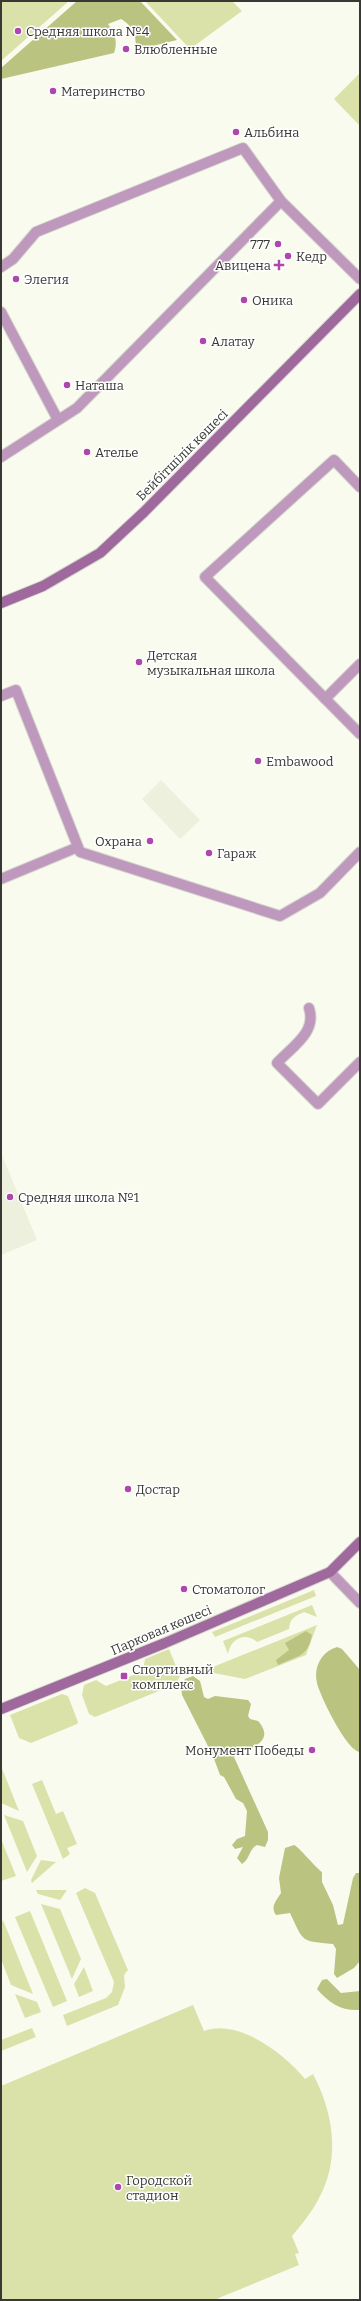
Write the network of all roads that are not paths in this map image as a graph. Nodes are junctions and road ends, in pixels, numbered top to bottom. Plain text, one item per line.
1 (281, 200) junction
2 (1, 267) edge
3 (360, 279) edge
4 (360, 294) edge
5 (1, 312) edge
6 (58, 420) junction
7 (1, 458) edge
8 (360, 487) edge
9 (1, 603) edge
10 (360, 664) edge
11 (1, 696) edge
12 (326, 699) junction
13 (360, 734) edge
14 (78, 847) junction
15 (360, 852) edge
16 (1, 879) edge
17 (309, 1008) dead end
18 (360, 1062) edge
19 (360, 1542) edge
20 (330, 1572) junction
21 (360, 1603) edge
22 (1, 1709) edge

1 - 2 street
1 - 3 street
1 - 6 street
4 - 9 street, Бейбітшілік көшесі
5 - 6 street
6 - 7 street
8 - 12 street
10 - 12 street
11 - 14 street
12 - 13 street
14 - 15 street
14 - 16 street
17 - 18 street
19 - 20 street
20 - 21 street
20 - 22 street, Парковая көшесі

